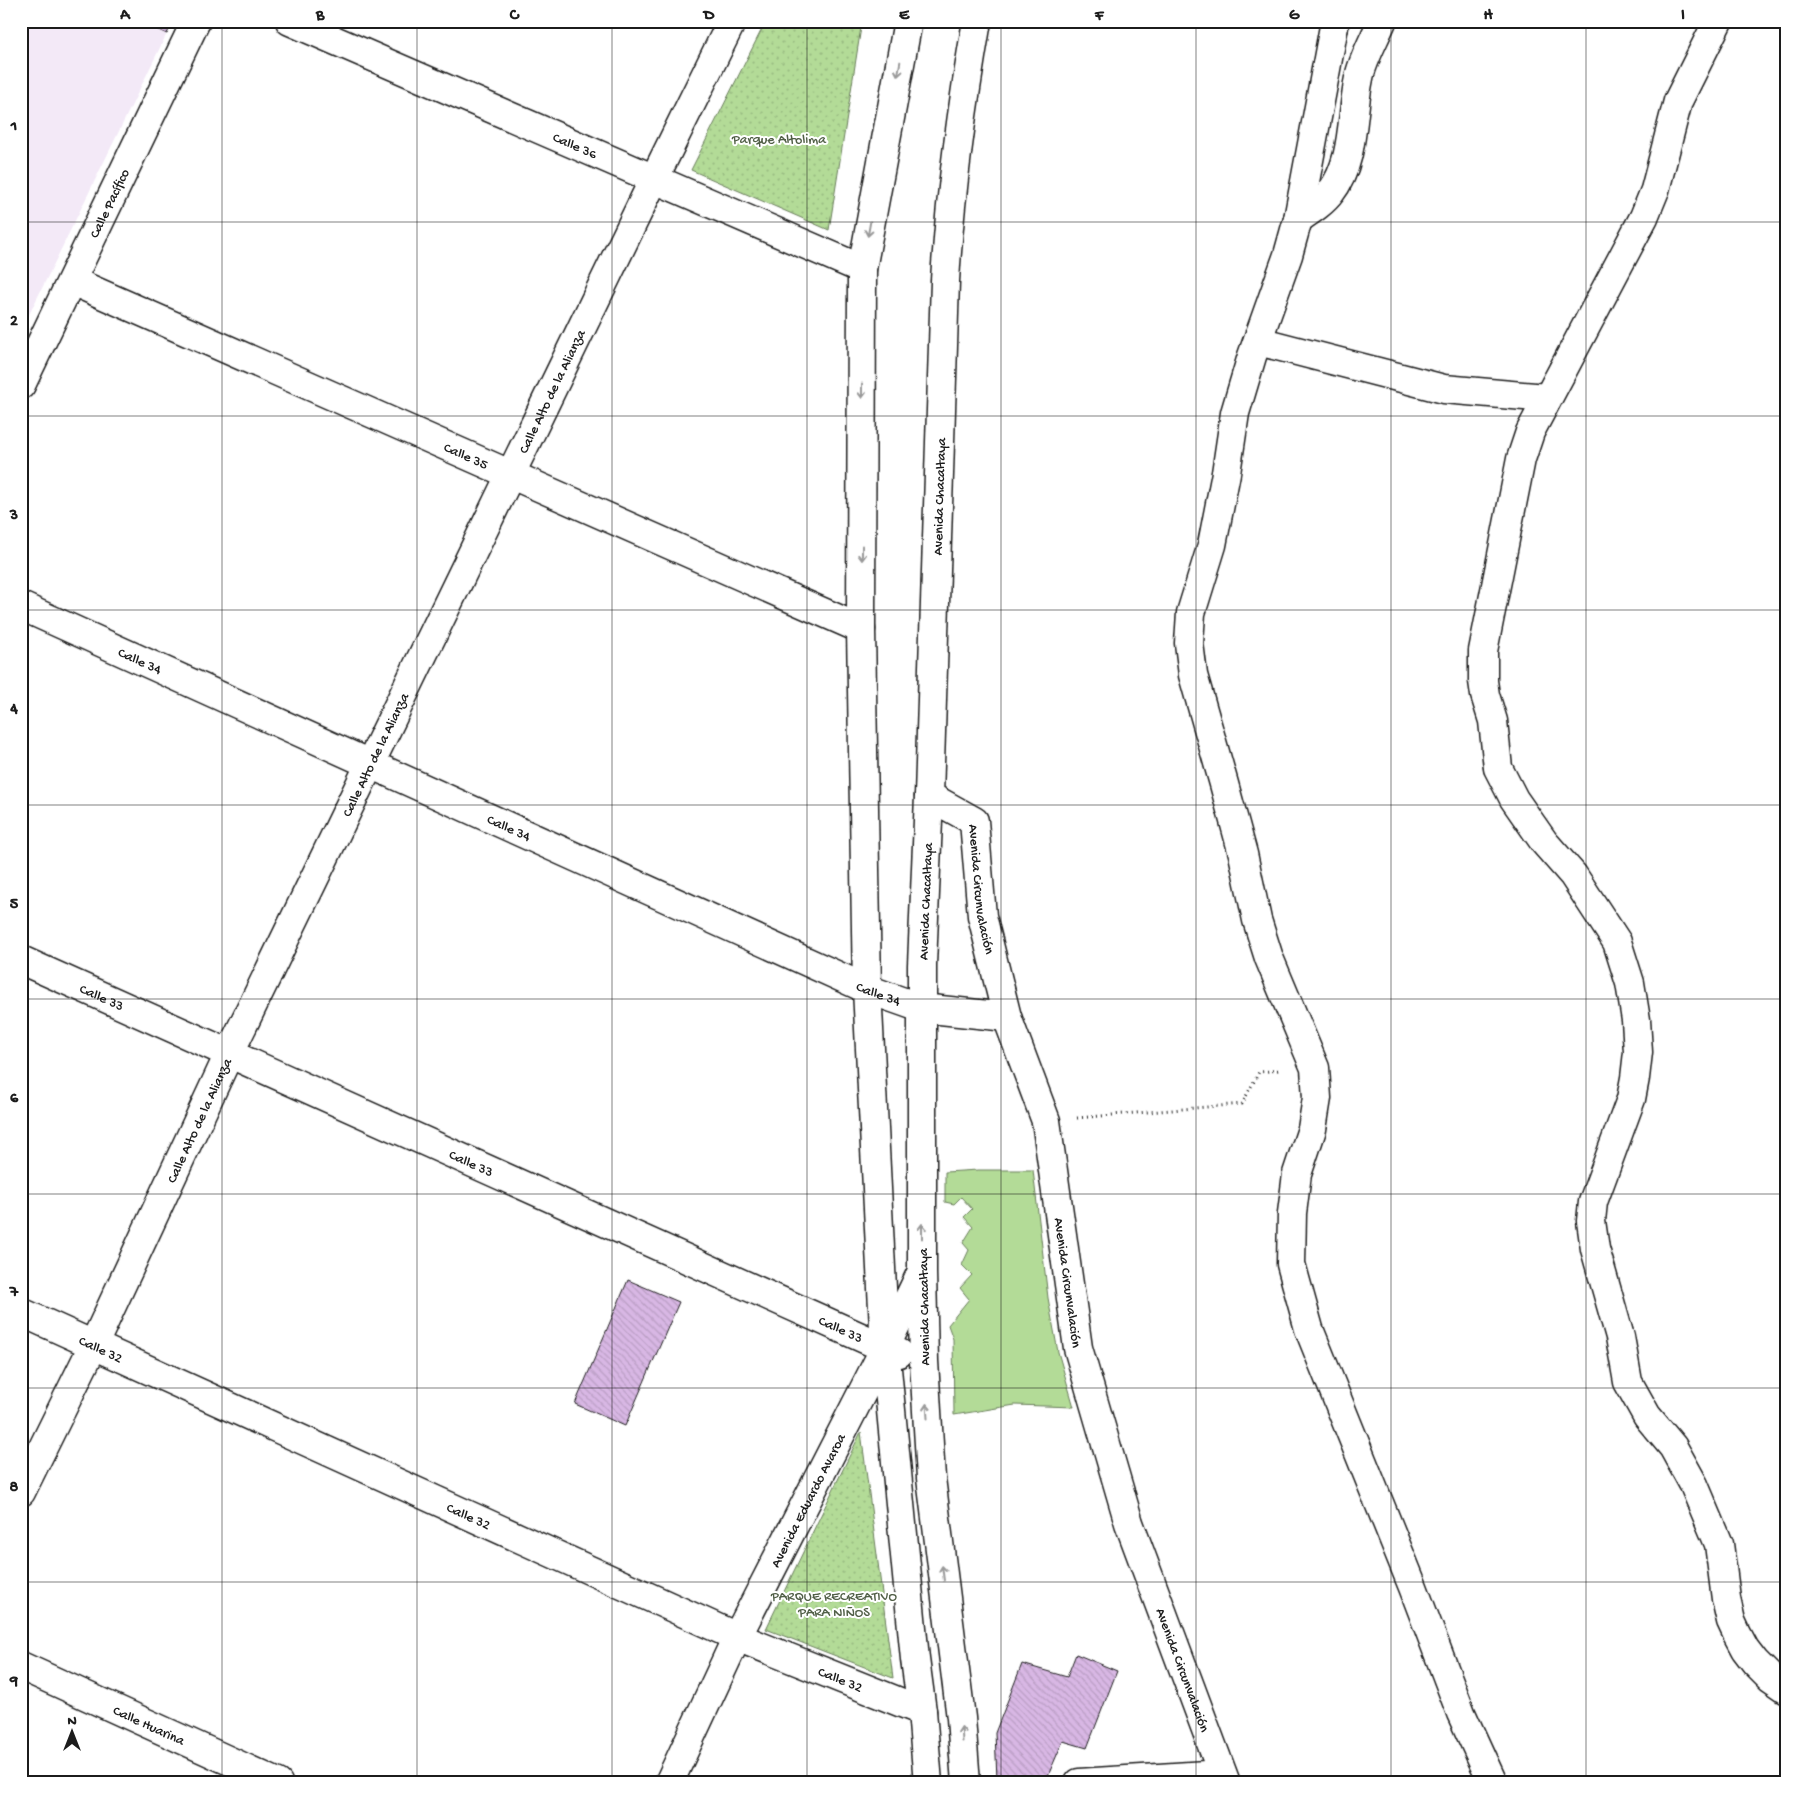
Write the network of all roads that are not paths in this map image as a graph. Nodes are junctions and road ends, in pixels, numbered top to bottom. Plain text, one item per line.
1 (196, 21) edge
2 (290, 21) edge
3 (732, 21) edge
4 (908, 21) edge
5 (976, 21) edge
6 (1335, 21) edge
7 (1382, 21) edge
8 (1718, 21) edge
9 (654, 179) junction
10 (1298, 219) junction
11 (862, 269) junction
12 (72, 281) junction
13 (1258, 341) junction
14 (21, 385) edge
15 (1547, 398) junction
16 (511, 474) junction
17 (21, 606) edge
18 (862, 629) junction
19 (370, 765) junction
20 (929, 796) junction
21 (21, 960) edge
22 (867, 989) junction
23 (921, 1008) junction
24 (1007, 1017) junction
25 (230, 1052) junction
26 (922, 1272) junction
27 (21, 1312) edge
28 (94, 1344) junction
29 (885, 1348) junction
30 (924, 1361) junction
31 (21, 1492) edge
32 (737, 1637) junction
33 (21, 1666) edge
34 (1787, 1689) edge
35 (922, 1711) junction
36 (1224, 1778) edge
37 (278, 1783) edge
38 (670, 1783) edge
39 (928, 1783) edge
40 (966, 1783) edge
41 (1079, 1783) edge
42 (1493, 1783) edge

1 - 12 street, Calle Pacífico
2 - 9 street, Calle 36
3 - 9 street, Calle Alto de la Alianza
4 -> 11 street
5 - 20 street, Avenida Chacaltaya
6 - 10 street
7 - 10 street
8 - 15 street
9 - 11 street, Calle 36
9 - 16 street, Calle Alto de la Alianza
10 - 13 street
11 -> 18 street
12 - 14 street, Calle Pacífico
12 - 16 street, Calle 35
13 - 15 street
13 - 42 street
15 - 34 street
16 - 18 street, Calle 35
16 - 19 street, Calle Alto de la Alianza
17 - 19 street, Calle 34
18 - 22 street
19 - 22 street, Calle 34
19 - 25 street, Calle Alto de la Alianza
20 - 23 street, Avenida Chacaltaya
20 - 24 street, Avenida Circunvalación
21 - 25 street, Calle 33
22 - 23 street, Calle 34
22 - 29 street
23 - 24 street, Calle 34
26 -> 23 street, Avenida Chacaltaya
24 - 36 street, Avenida Circunvalación
25 - 28 street, Calle Alto de la Alianza
25 - 29 street, Calle 33
26 - 29 street, Avenida Eduardo Avaroa
26 - 30 street, Avenida Chacaltaya
27 - 28 street, Calle 32
28 - 31 street, Calle Alto de la Alianza
28 - 32 street, Calle 32
29 - 30 street, Calle 33
29 - 32 street, Avenida Eduardo Avaroa
29 - 35 street
40 -> 30 street, Avenida Chacaltaya
32 - 35 street, Calle 32
32 - 38 street, Avenida Eduardo Avaroa
33 - 37 street, Calle Huarina
35 - 39 street
36 - 41 street

